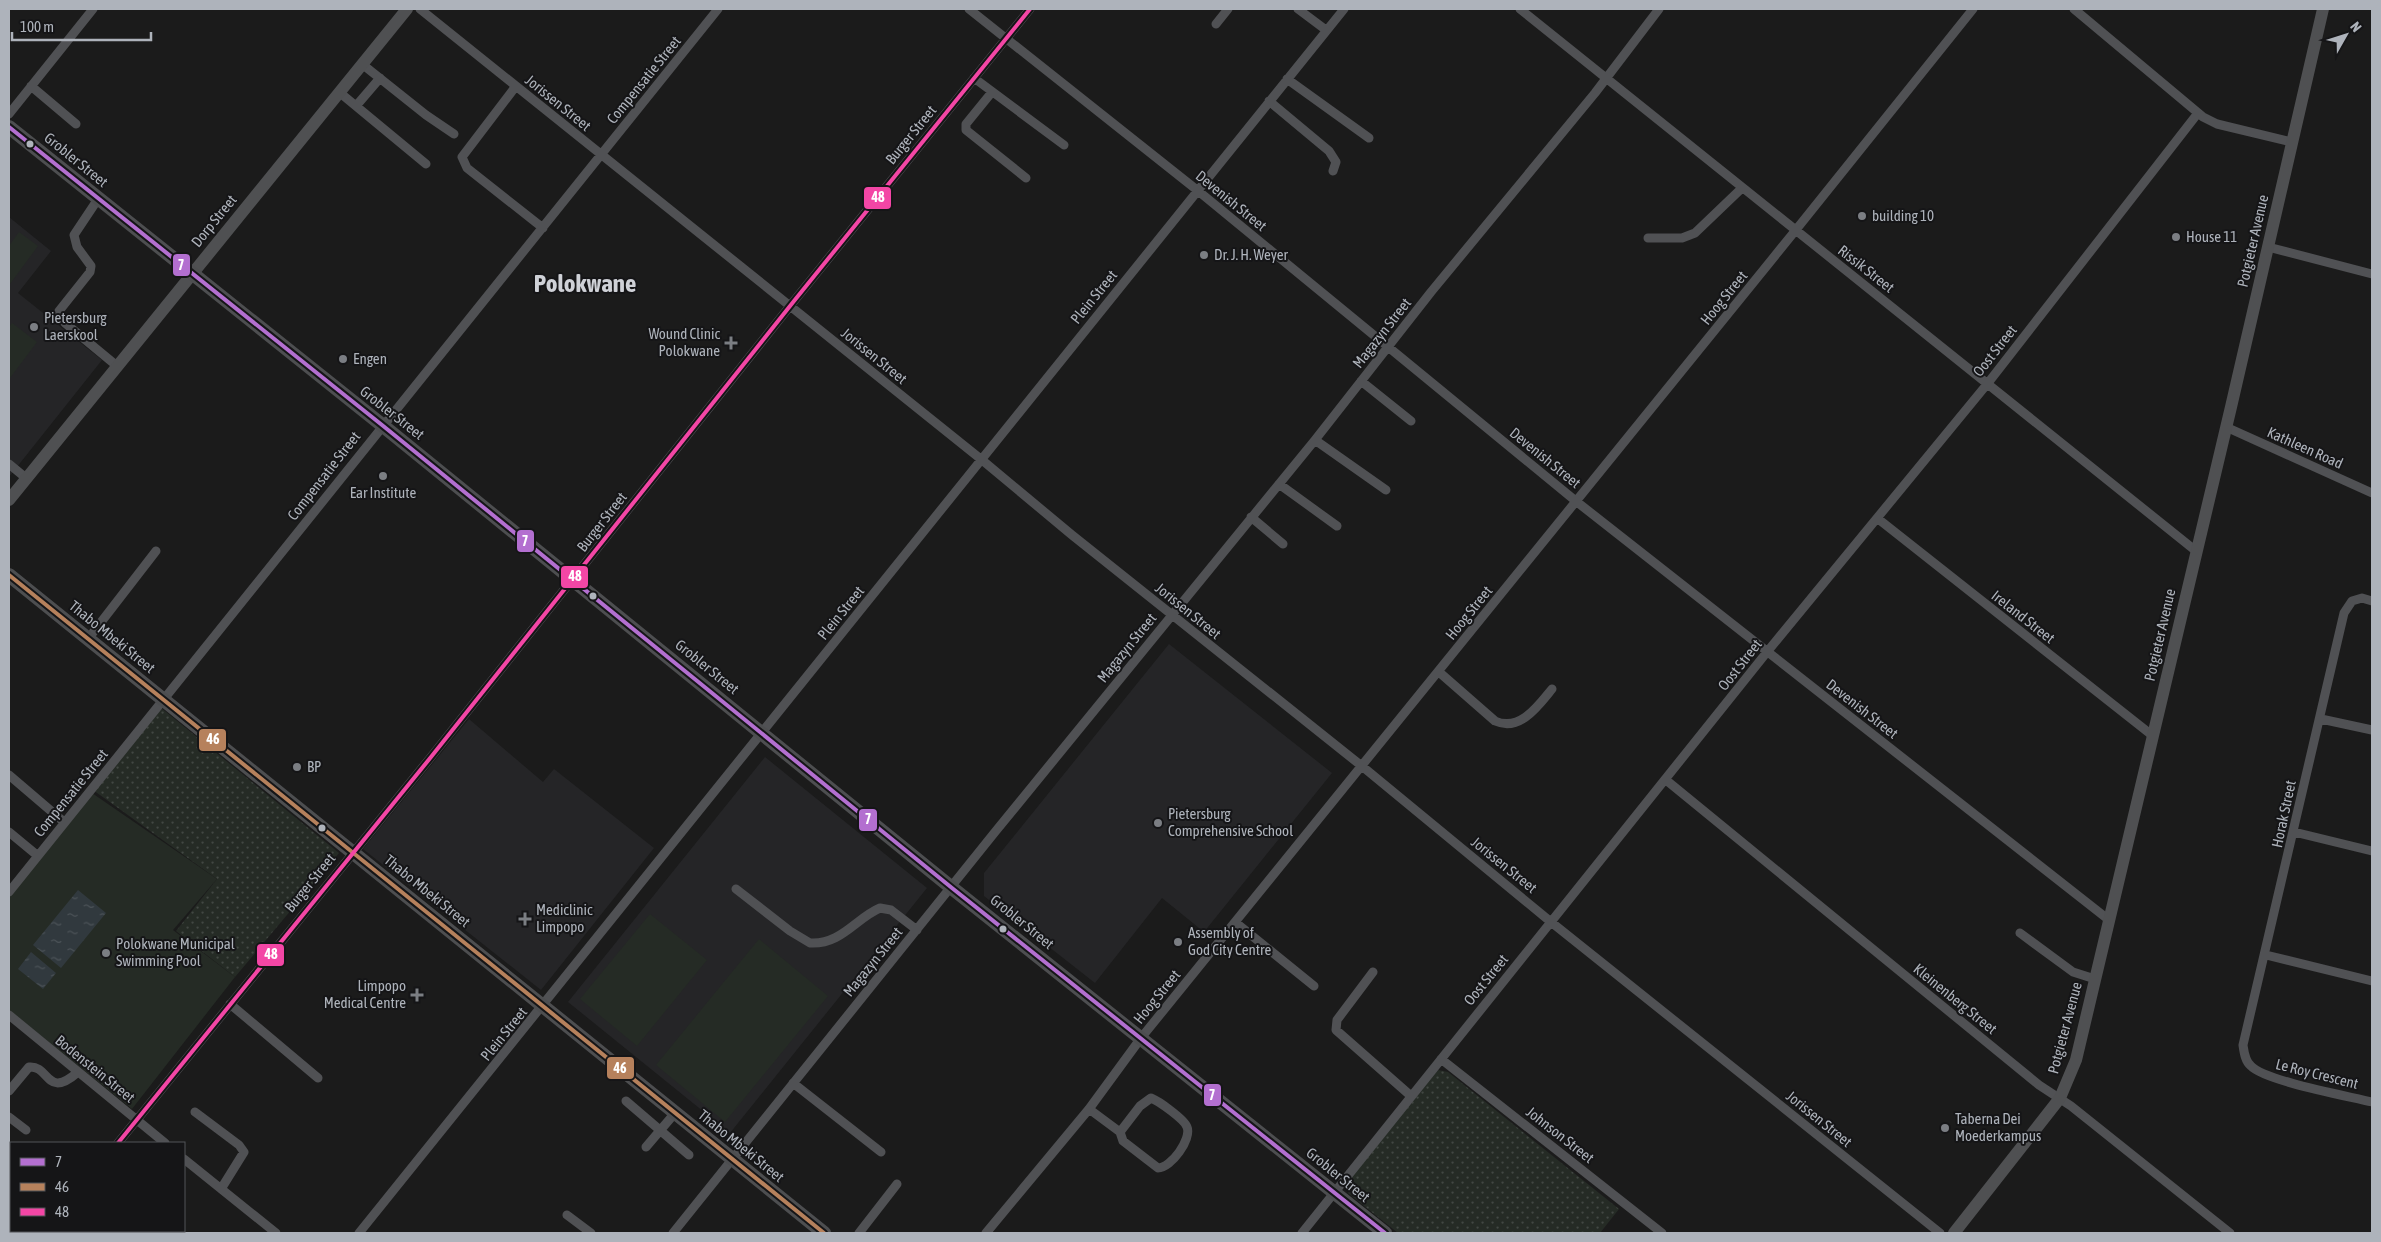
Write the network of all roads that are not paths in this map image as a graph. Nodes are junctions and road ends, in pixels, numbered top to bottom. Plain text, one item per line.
1 (93, 9) edge
2 (407, 9) edge
3 (420, 9) edge
4 (718, 9) edge
5 (969, 9) edge
6 (1030, 9) edge
7 (1228, 9) edge
8 (1298, 9) edge
9 (1344, 9) edge
10 (1520, 9) edge
11 (1659, 9) edge
12 (1973, 9) edge
13 (2074, 9) edge
14 (2323, 9) edge
15 (1216, 24) dead end
16 (1326, 30) junction
17 (1006, 38) junction
18 (362, 64) junction
19 (380, 78) junction
20 (974, 78) junction
21 (1606, 78) junction
22 (1287, 79) junction
23 (31, 86) junction
24 (516, 86) junction
25 (339, 92) junction
26 (992, 92) junction
27 (1268, 101) junction
28 (356, 106) junction
29 (2198, 113) junction
30 (9, 114) edge
31 (76, 124) dead end
32 (9, 127) edge
33 (454, 134) dead end
34 (1369, 138) dead end
35 (2292, 142) junction
36 (1064, 145) dead end
37 (601, 156) junction
38 (426, 164) dead end
39 (1333, 171) dead end
40 (1026, 178) dead end
41 (1742, 188) junction
42 (1197, 190) junction
43 (98, 199) junction
44 (542, 228) junction
45 (1795, 231) junction
46 (1648, 238) dead end
47 (2268, 247) junction
48 (192, 274) junction
49 (2372, 274) edge
50 (789, 307) junction
51 (1389, 348) junction
52 (117, 366) junction
53 (1361, 381) junction
54 (1988, 383) junction
55 (1411, 421) dead end
56 (382, 425) junction
57 (2226, 427) junction
58 (1315, 440) junction
59 (982, 460) junction
60 (9, 464) edge
61 (26, 478) junction
62 (1279, 484) junction
63 (1386, 490) dead end
64 (2372, 493) edge
65 (9, 500) edge
66 (1577, 502) junction
67 (1251, 517) junction
68 (1877, 518) junction
69 (1336, 526) dead end
70 (1283, 544) dead end
71 (156, 551) dead end
72 (2196, 551) junction
73 (9, 575) edge
74 (572, 580) junction
75 (2372, 601) edge
76 (1172, 615) junction
77 (88, 639) junction
78 (1767, 652) junction
79 (1439, 672) junction
80 (1552, 689) dead end
81 (164, 700) junction
82 (2320, 719) junction
83 (2372, 730) edge
84 (763, 733) junction
85 (2153, 736) junction
86 (1362, 767) junction
87 (9, 775) edge
88 (1666, 780) junction
89 (64, 822) junction
90 (9, 832) edge
91 (2294, 832) junction
92 (2372, 851) edge
93 (353, 853) junction
94 (38, 856) junction
95 (952, 888) junction
96 (736, 889) dead end
97 (9, 892) edge
98 (2109, 920) junction
99 (1235, 922) junction
100 (1551, 922) junction
101 (917, 930) junction
102 (2020, 933) dead end
103 (2266, 955) junction
104 (1373, 972) dead end
105 (2094, 979) junction
106 (2372, 981) edge
107 (1314, 986) dead end
108 (230, 1004) junction
109 (544, 1006) junction
110 (9, 1015) edge
111 (1141, 1038) junction
112 (2244, 1045) joint
113 (1441, 1059) junction
114 (78, 1072) junction
115 (318, 1078) dead end
116 (793, 1083) junction
117 (9, 1091) edge
118 (1411, 1096) junction
119 (2060, 1098) junction
120 (626, 1100) dead end
121 (2372, 1102) edge
122 (1089, 1109) junction
123 (195, 1112) dead end
124 (674, 1114) junction
125 (9, 1117) edge
126 (136, 1120) junction
127 (26, 1130) dead end
128 (660, 1131) junction
129 (1120, 1132) junction
130 (119, 1142) edge
131 (164, 1142) edge
132 (646, 1147) dead end
133 (881, 1152) dead end
134 (690, 1155) dead end
135 (185, 1160) edge
136 (732, 1160) junction
137 (897, 1184) dead end
138 (221, 1189) junction
139 (1334, 1193) junction
140 (566, 1215) dead end
141 (276, 1233) edge
142 (360, 1233) edge
143 (590, 1233) edge
144 (673, 1233) edge
145 (824, 1233) edge
146 (859, 1233) edge
147 (986, 1233) edge
148 (1302, 1233) edge
149 (1385, 1233) edge
150 (1662, 1233) edge
151 (1940, 1233) edge
152 (1954, 1233) edge
153 (2230, 1233) edge

1 - 23 street
2 - 18 street, Dorp Street
3 - 24 street, Jorissen Street
4 - 37 street, Compensatie Street
5 - 17 street, Devenish Street
6 - 17 street, Burger Street
7 - 15 street
8 - 16 street
9 - 16 street, Plein Street
10 - 21 street, Rissik Street
11 - 21 street, Magazyn Street
12 - 45 street, Hoog Street
13 - 29 street
14 - 35 street, Potgieter Avenue
16 - 22 street, Plein Street
17 - 20 street, Burger Street
17 - 42 street, Devenish Street
18 - 19 street
18 - 25 street, Dorp Street
19 - 28 street
19 - 33 street
20 - 26 street
20 - 50 street, Burger Street
21 - 41 street, Rissik Street
21 - 51 street, Magazyn Street
22 - 27 street, Plein Street
22 - 34 street
23 - 30 street
23 - 31 street
24 - 37 street, Jorissen Street
24 - 44 street
25 - 28 street
25 - 48 street, Dorp Street
26 - 36 street
26 - 40 street
27 - 39 street
27 - 42 street, Plein Street
28 - 38 street
29 - 35 street
29 - 54 street, Oost Street
32 - 43 main road, Grobler Street
35 - 47 street, Potgieter Avenue
37 - 44 street, Compensatie Street
37 - 50 street, Jorissen Street
41 - 45 street, Rissik Street
41 - 46 street
42 - 51 street, Devenish Street
42 - 59 street, Plein Street
43 - 48 main road, Grobler Street
43 - 52 street
44 - 56 street, Compensatie Street
45 - 54 street, Rissik Street
45 - 66 street, Hoog Street
47 - 49 street
47 - 57 street, Potgieter Avenue
48 - 52 street, Dorp Street
48 - 56 main road, Grobler Street
50 - 59 street, Jorissen Street
50 - 74 street, Burger Street
51 - 53 street, Magazyn Street
51 - 66 street, Devenish Street
52 - 61 street, Dorp Street
53 - 55 street
53 - 58 street, Magazyn Street
54 - 68 street, Oost Street
54 - 72 street, Rissik Street
56 - 74 main road, Grobler Street
56 - 81 street, Compensatie Street
57 - 64 street, Kathleen Road
57 - 72 street, Potgieter Avenue
58 - 62 street, Magazyn Street
58 - 63 street
59 - 76 street, Jorissen Street
59 - 84 street, Plein Street
60 - 61 street
61 - 65 street, Dorp Street
62 - 67 street, Magazyn Street
62 - 69 street
66 - 78 street, Devenish Street
66 - 79 street, Hoog Street
67 - 70 street
67 - 76 street, Magazyn Street
68 - 78 street, Oost Street
68 - 85 street, Ireland Street
71 - 77 street
72 - 85 street, Potgieter Avenue
73 - 77 main road, Thabo Mbeki Street
74 - 84 main road, Grobler Street
74 - 93 street, Burger Street
75 - 82 street, Horak Street
76 - 86 street, Jorissen Street
76 - 95 street, Magazyn Street
77 - 81 main road, Thabo Mbeki Street
78 - 88 street, Oost Street
78 - 98 street, Devenish Street
79 - 80 street
79 - 86 street, Hoog Street
81 - 89 street, Compensatie Street
81 - 93 main road, Thabo Mbeki Street
82 - 83 street
82 - 91 street, Horak Street
84 - 95 main road, Grobler Street
84 - 109 street, Plein Street
85 - 98 street, Potgieter Avenue
86 - 99 street, Hoog Street
86 - 100 street, Jorissen Street
87 - 89 street
88 - 100 street, Oost Street
88 - 119 street, Kleinenberg Street
89 - 94 street, Compensatie Street
90 - 94 street
91 - 92 street
91 - 103 street, Horak Street
93 - 108 street, Burger Street
93 - 109 main road, Thabo Mbeki Street
94 - 97 street, Compensatie Street
95 - 101 street, Magazyn Street
95 - 111 main road, Grobler Street
96 - 101 street
98 - 105 street, Potgieter Avenue
99 - 107 street
99 - 111 street, Hoog Street
100 - 113 street, Oost Street
100 - 151 street, Jorissen Street
101 - 116 street, Magazyn Street
102 - 105 street
103 - 106 street
103 - 112 street, Horak Street
104 - 118 street
105 - 119 street, Potgieter Avenue
108 - 115 street
108 - 126 street, Burger Street
109 - 124 main road, Thabo Mbeki Street
109 - 142 street, Plein Street
110 - 114 street, Bodenstein Street
111 - 122 street, Hoog Street
111 - 139 main road, Grobler Street
112 - 121 street, Le Roy Crescent
113 - 118 street, Oost Street
113 - 150 street, Johnson Street
114 - 117 street
114 - 126 street, Bodenstein Street
116 - 133 street
116 - 136 street, Magazyn Street
118 - 139 street, Oost Street
119 - 152 street, Potgieter Avenue
119 - 153 street, Kleinenberg Street
120 - 128 street
122 - 129 street
122 - 147 street, Hoog Street
123 - 138 street
124 - 128 street
124 - 136 main road, Thabo Mbeki Street
125 - 127 street
126 - 130 street, Burger Street
126 - 131 street, Bodenstein Street
128 - 132 street
128 - 134 street
129 - 129 street
135 - 138 street
136 - 144 street, Magazyn Street
136 - 145 main road, Thabo Mbeki Street
137 - 146 street
138 - 141 street
139 - 148 street, Oost Street
139 - 149 main road, Grobler Street
140 - 143 street

